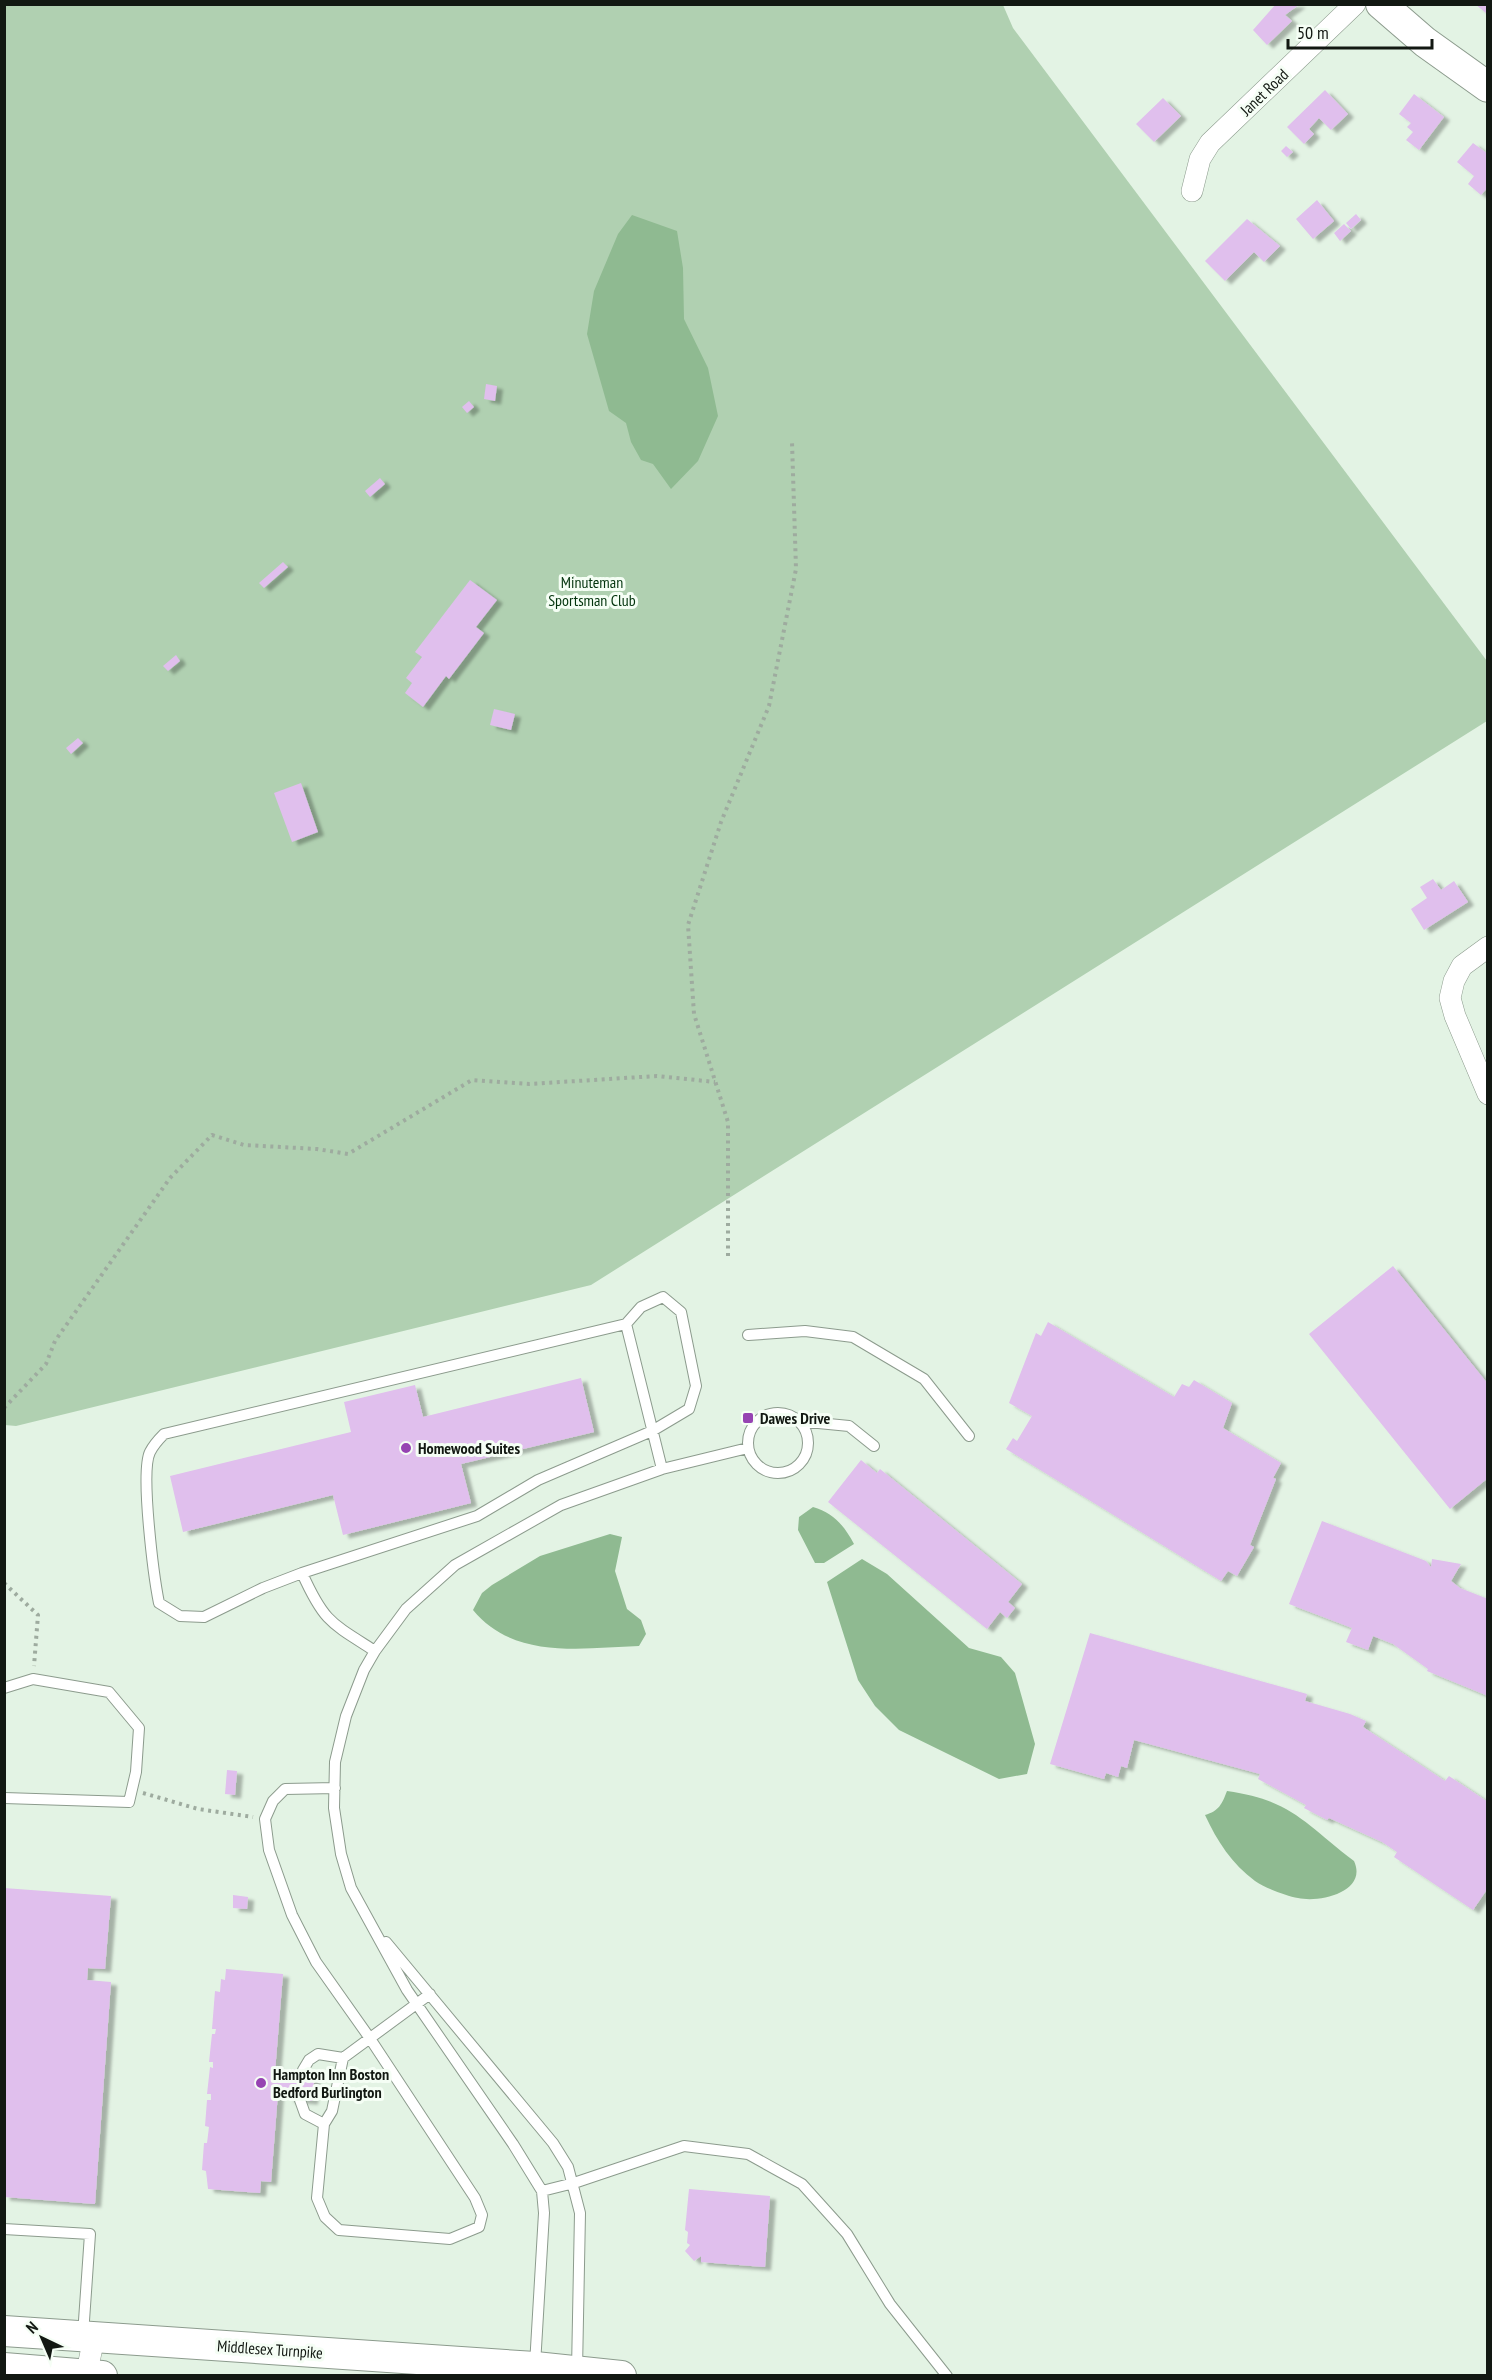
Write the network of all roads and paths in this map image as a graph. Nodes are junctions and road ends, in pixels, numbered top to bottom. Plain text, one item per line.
1 (1355, 4) edge
2 (1381, 4) edge
3 (1488, 87) edge
4 (1192, 191) dead end
5 (792, 442) dead end
6 (1488, 947) edge
7 (715, 1082) junction
8 (1488, 1094) edge
9 (728, 1256) dead end
10 (626, 1324) junction
11 (748, 1335) dead end
12 (4, 1408) edge
13 (798, 1421) junction
14 (652, 1431) junction
15 (969, 1436) dead end
16 (874, 1446) dead end
17 (748, 1448) junction
18 (662, 1469) junction
19 (302, 1573) junction
20 (4, 1583) edge
21 (375, 1651) junction
22 (33, 1679) junction
23 (4, 1688) edge
24 (334, 1788) junction
25 (132, 1790) junction
26 (4, 1798) edge
27 (265, 1819) junction
28 (372, 1926) junction
29 (430, 1994) junction
30 (417, 2004) junction
31 (369, 2037) junction
32 (344, 2058) junction
33 (303, 2070) dead end
34 (300, 2100) dead end
35 (324, 2124) junction
36 (574, 2183) junction
37 (542, 2191) junction
38 (4, 2229) edge
39 (4, 2331) edge
40 (88, 2337) junction
41 (4, 2368) edge
42 (535, 2371) edge
43 (577, 2374) edge
44 (89, 2375) edge
45 (621, 2376) edge
46 (947, 2376) edge

1 - 4 street, Janet Road
2 - 3 main road
5 - 7 path
6 - 8 street
7 - 9 path
7 - 12 path
10 - 14 lane
10 - 14 lane
10 - 19 lane
11 - 15 lane
13 - 16 lane
13 - 17 lane
13 - 17 lane
14 - 18 lane
14 - 19 lane
17 - 18 lane
18 - 21 lane
19 - 21 lane
20 - 22 path
21 - 24 lane
22 - 23 lane
22 - 25 lane
24 - 27 lane
24 - 28 lane
25 - 26 lane
25 - 27 path
27 - 31 lane
28 - 29 lane
28 - 30 lane
29 - 30 lane
29 - 36 lane
30 - 31 lane
30 - 37 lane
31 - 32 lane
31 - 35 lane
32 - 33 lane
32 - 35 lane
34 - 35 lane
36 - 37 lane
36 - 43 lane
36 - 46 lane
37 - 42 lane
38 - 40 lane
39 - 40 main road, Middlesex Turnpike
40 - 42 main road, Middlesex Turnpike
40 - 44 street
41 - 44 main road
42 - 43 main road, Middlesex Turnpike
43 - 45 main road, Middlesex Turnpike

